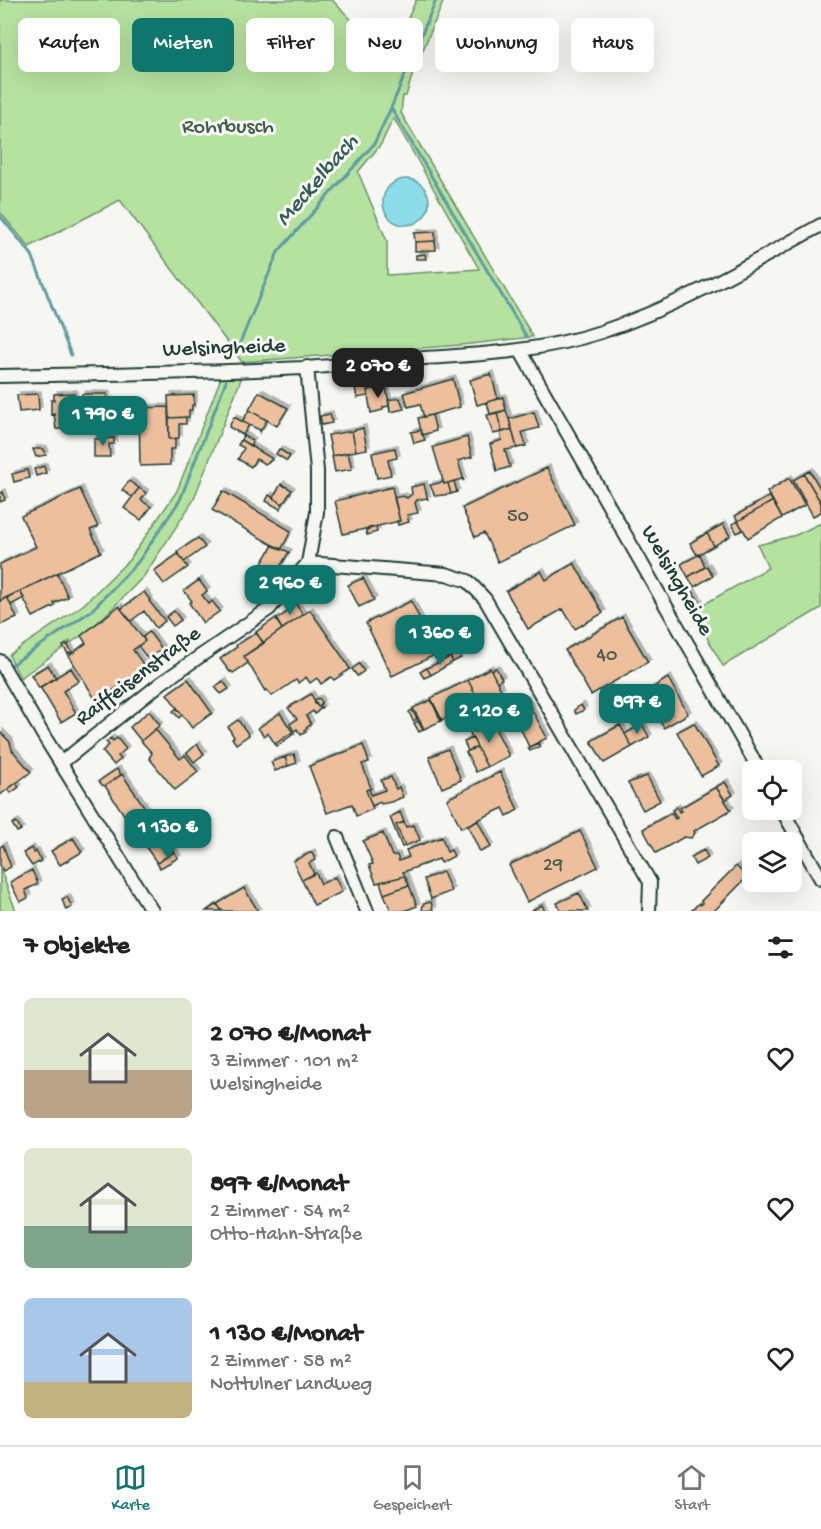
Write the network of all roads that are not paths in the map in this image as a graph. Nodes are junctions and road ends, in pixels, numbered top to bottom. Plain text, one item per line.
1 (821, 225) edge
2 (520, 350) junction
3 (307, 368) junction
4 (0, 376) edge
5 (308, 563) junction
6 (0, 661) edge
7 (754, 760) edge
8 (61, 763) junction
9 (789, 820) edge
10 (337, 837) dead end
11 (821, 879) edge
12 (152, 911) edge
13 (367, 911) edge
14 (649, 911) edge

1 - 2 street, Welsingheide
2 - 3 street, Welsingheide
2 - 7 street, Welsingheide
3 - 4 street, Welsingheide
3 - 5 street
5 - 8 street, Raiffeisenstraße
5 - 14 street
6 - 8 street
8 - 12 street
9 - 11 street
10 - 13 street

